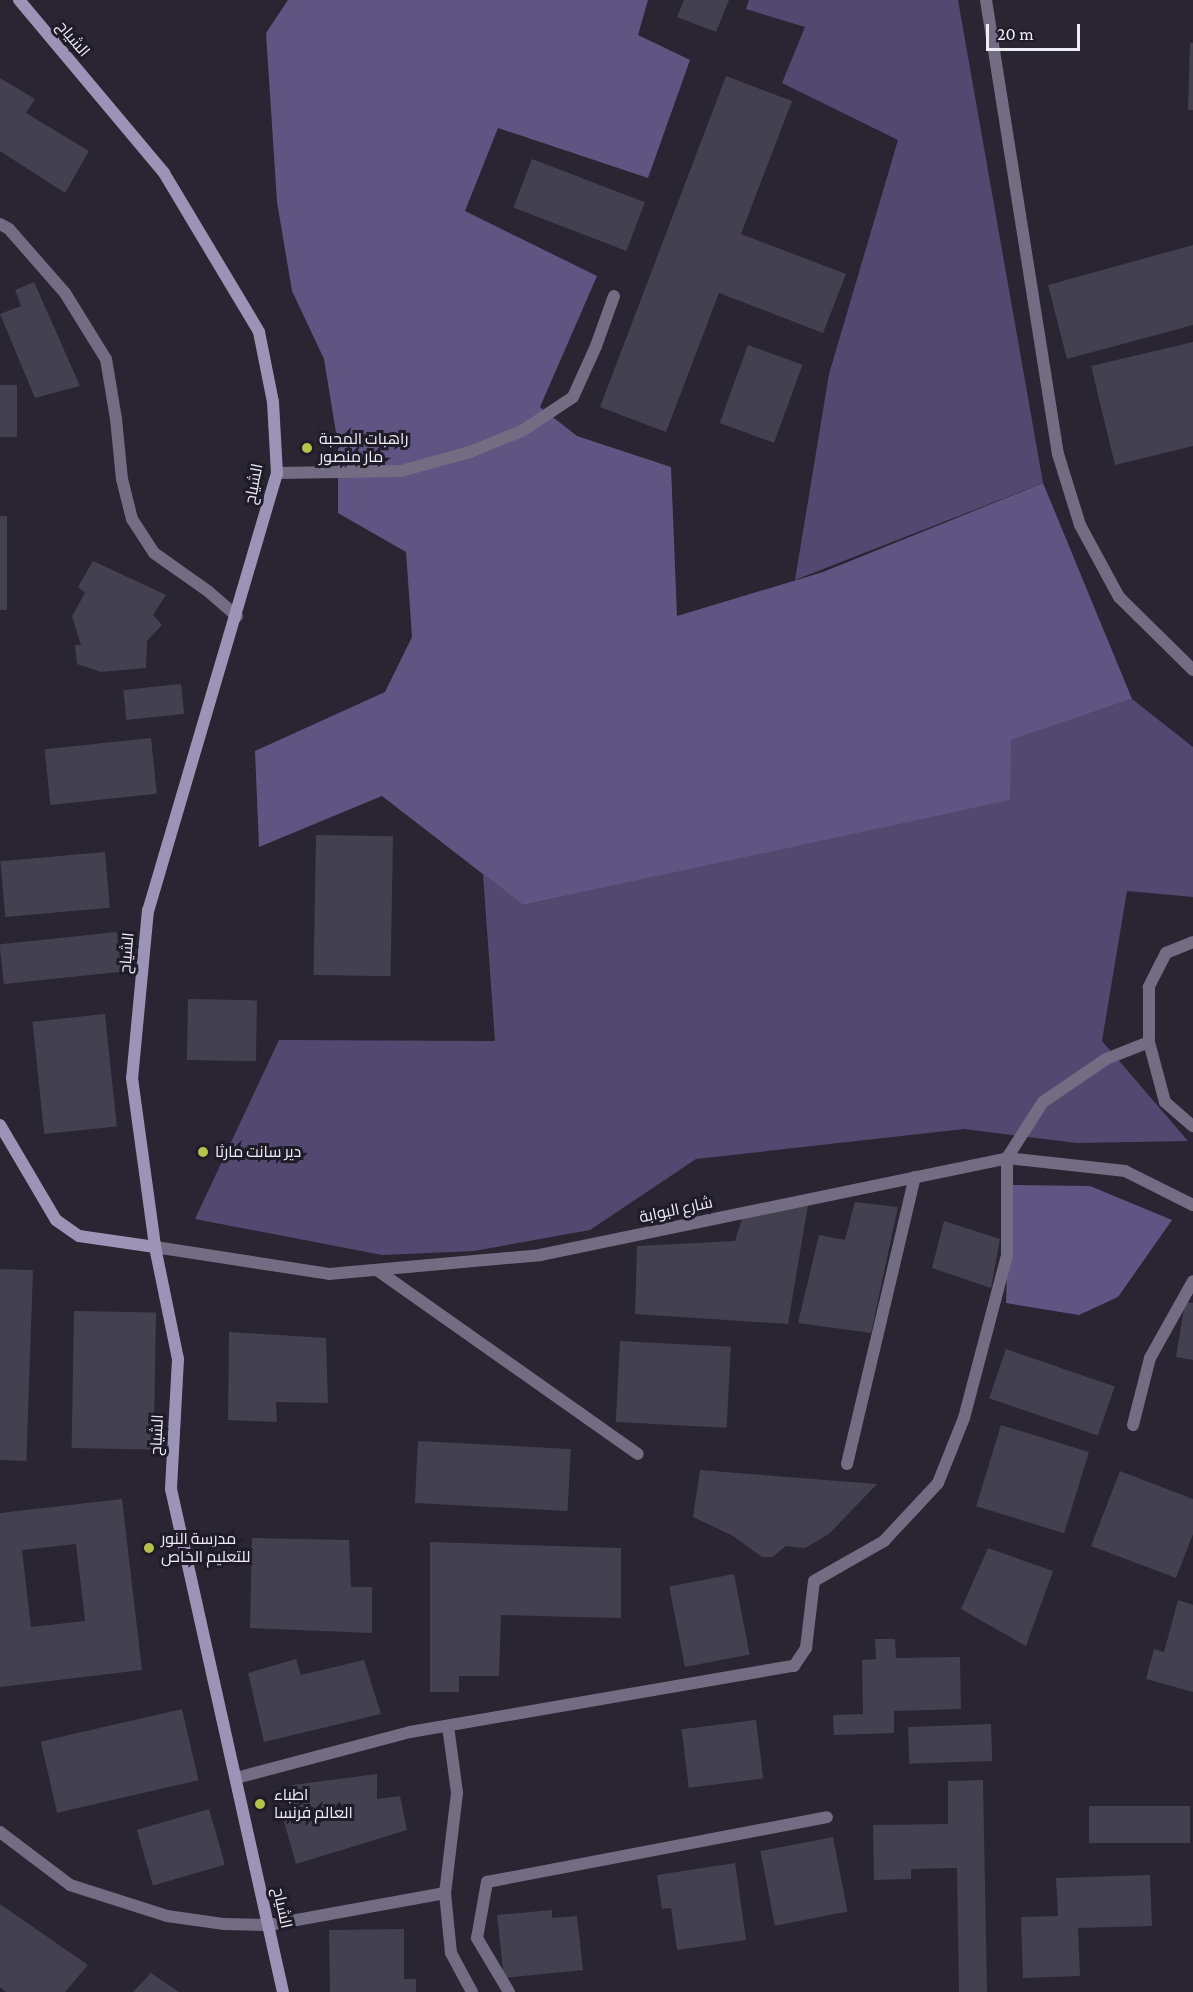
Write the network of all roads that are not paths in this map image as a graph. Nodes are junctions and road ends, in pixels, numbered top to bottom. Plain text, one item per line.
1 (19, 0) edge
2 (986, 0) edge
3 (0, 224) edge
4 (614, 296) dead end
5 (277, 473) junction
6 (237, 616) junction
7 (1193, 670) edge
8 (1193, 942) edge
9 (1149, 1042) junction
10 (0, 1125) edge
11 (1193, 1126) edge
12 (1007, 1158) junction
13 (915, 1177) junction
14 (1193, 1204) edge
15 (155, 1247) junction
16 (377, 1270) junction
17 (1193, 1281) edge
18 (1133, 1425) dead end
19 (638, 1454) dead end
20 (848, 1464) dead end
21 (447, 1726) junction
22 (236, 1778) junction
23 (827, 1817) dead end
24 (0, 1832) edge
25 (445, 1893) junction
26 (269, 1925) junction
27 (283, 1992) edge
28 (472, 1992) edge
29 (509, 1992) edge

1 - 5 street, الشياح
2 - 7 street
3 - 6 street
4 - 5 street
5 - 6 street, الشياح
6 - 15 street, الشياح
8 - 9 street
9 - 11 street
9 - 12 street
10 - 15 street
12 - 13 street, شارع البوابة
12 - 14 street, شارع البوابة
12 - 21 street
13 - 16 street, شارع البوابة
13 - 20 street
15 - 16 street, شارع البوابة
15 - 22 street, الشياح
16 - 19 street
17 - 18 street
21 - 22 street
21 - 25 street
22 - 26 street, الشياح
23 - 29 street
24 - 26 street
25 - 26 street
25 - 28 street
26 - 27 street, الشياح

